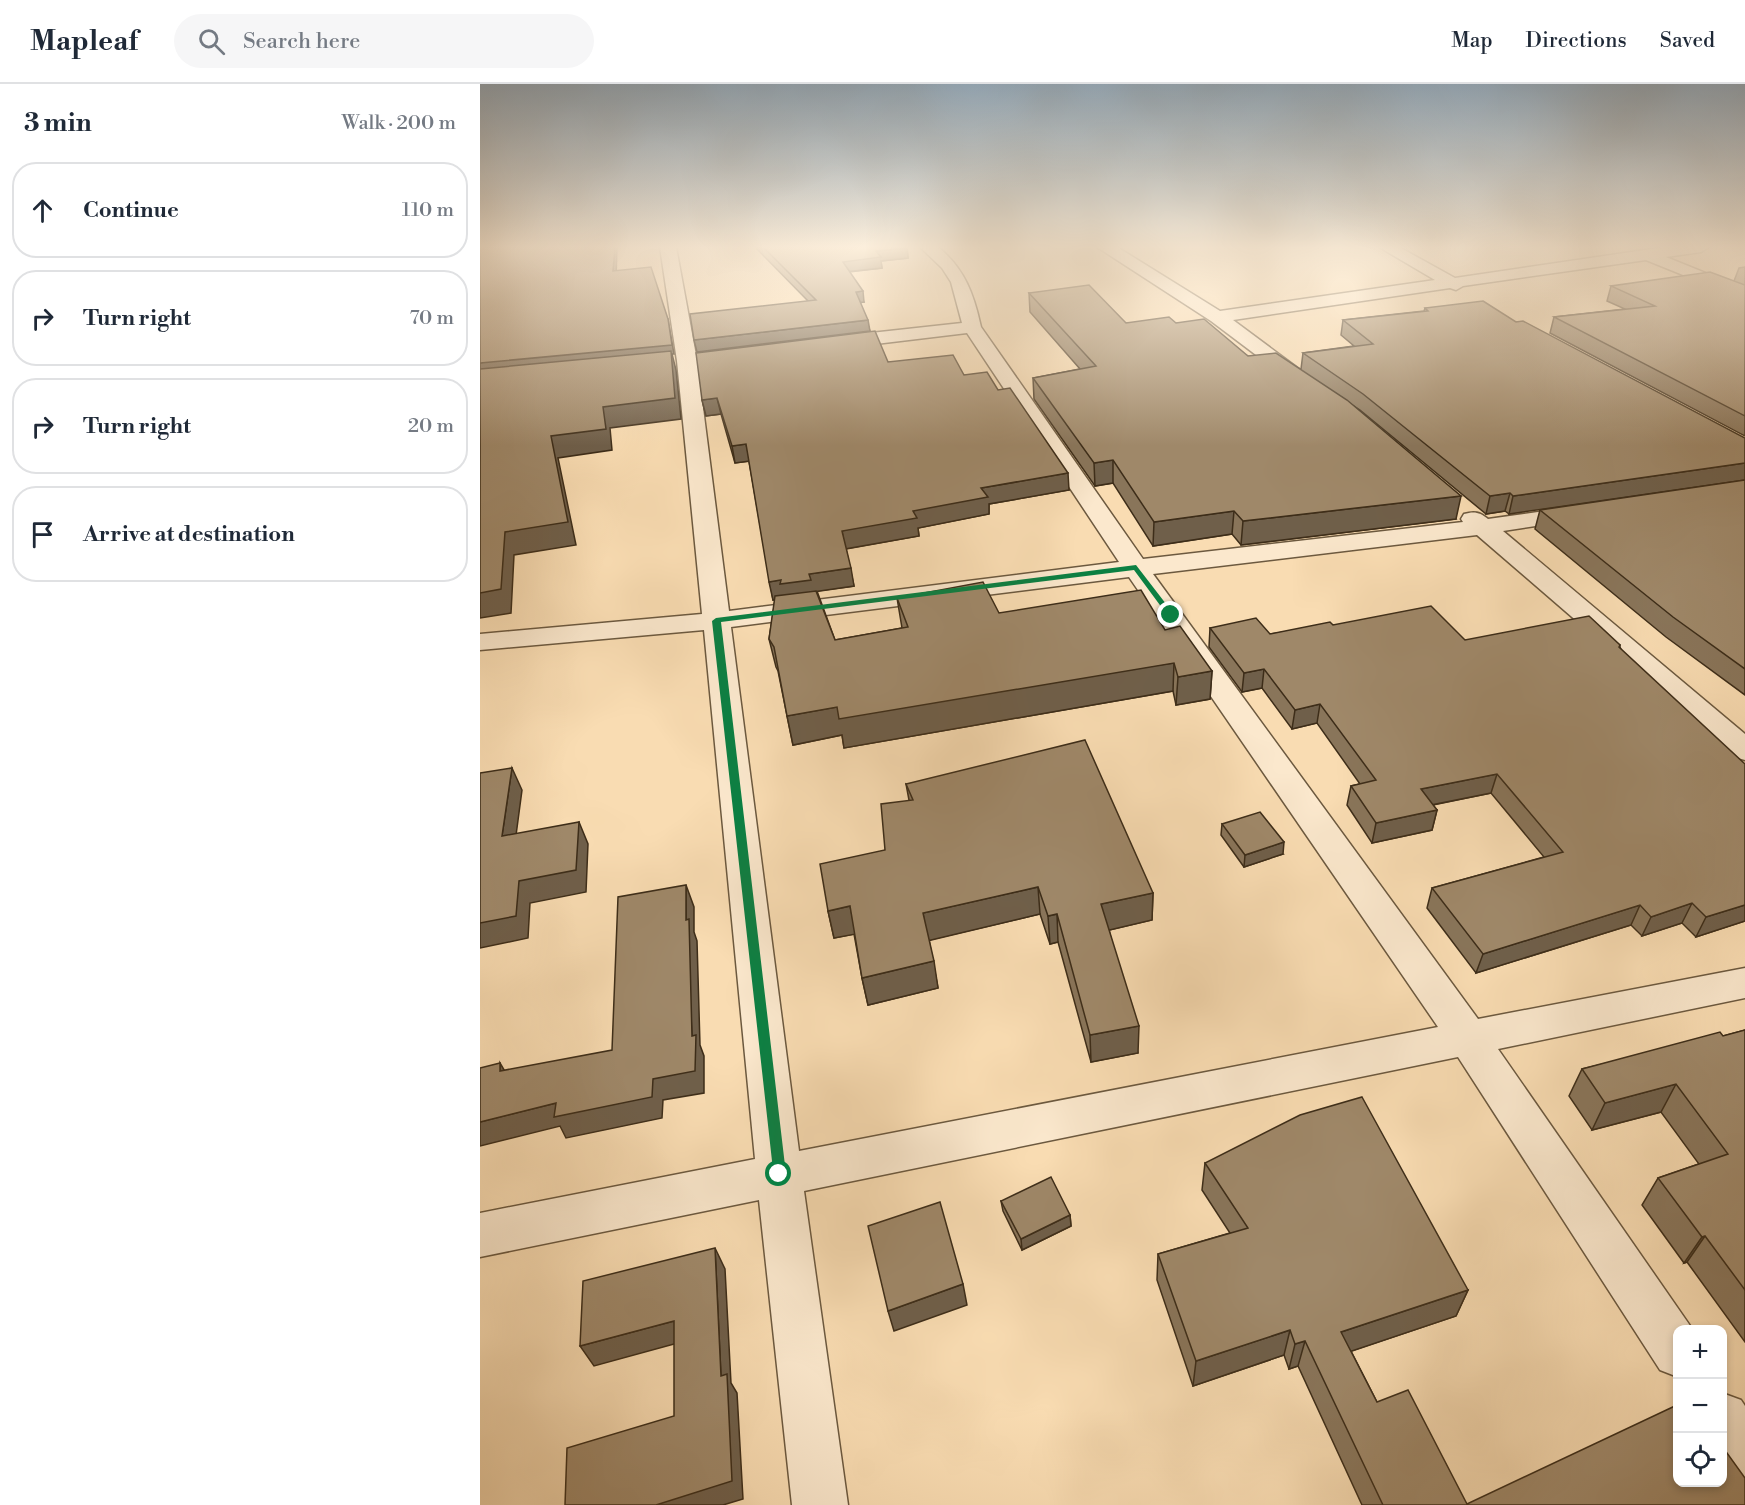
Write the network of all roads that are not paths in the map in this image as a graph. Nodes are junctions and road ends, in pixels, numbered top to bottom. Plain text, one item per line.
1 (679, 313) edge
2 (970, 313) edge
3 (1211, 313) edge
4 (1242, 313) edge
5 (1217, 317) junction
6 (972, 327) junction
7 (815, 345) edge
8 (1313, 388) edge
9 (1456, 505) edge
10 (1608, 509) edge
11 (1482, 527) junction
12 (1136, 568) junction
13 (716, 621) junction
14 (480, 642) edge
15 (1745, 750) edge
16 (1745, 983) edge
17 (1468, 1038) junction
18 (779, 1174) junction
19 (480, 1235) edge
20 (1673, 1346) edge
21 (1727, 1426) edge
22 (1745, 1452) edge
23 (820, 1505) edge

1 - 13 street
2 - 6 street
3 - 5 street
4 - 5 street
5 - 8 street
6 - 7 street
6 - 12 street
9 - 11 street
10 - 11 street
11 - 12 street
11 - 15 street
12 - 13 street
12 - 17 street
13 - 14 street
13 - 18 street
16 - 17 street
17 - 18 street
17 - 20 street
18 - 19 street
18 - 23 street
21 - 22 street

